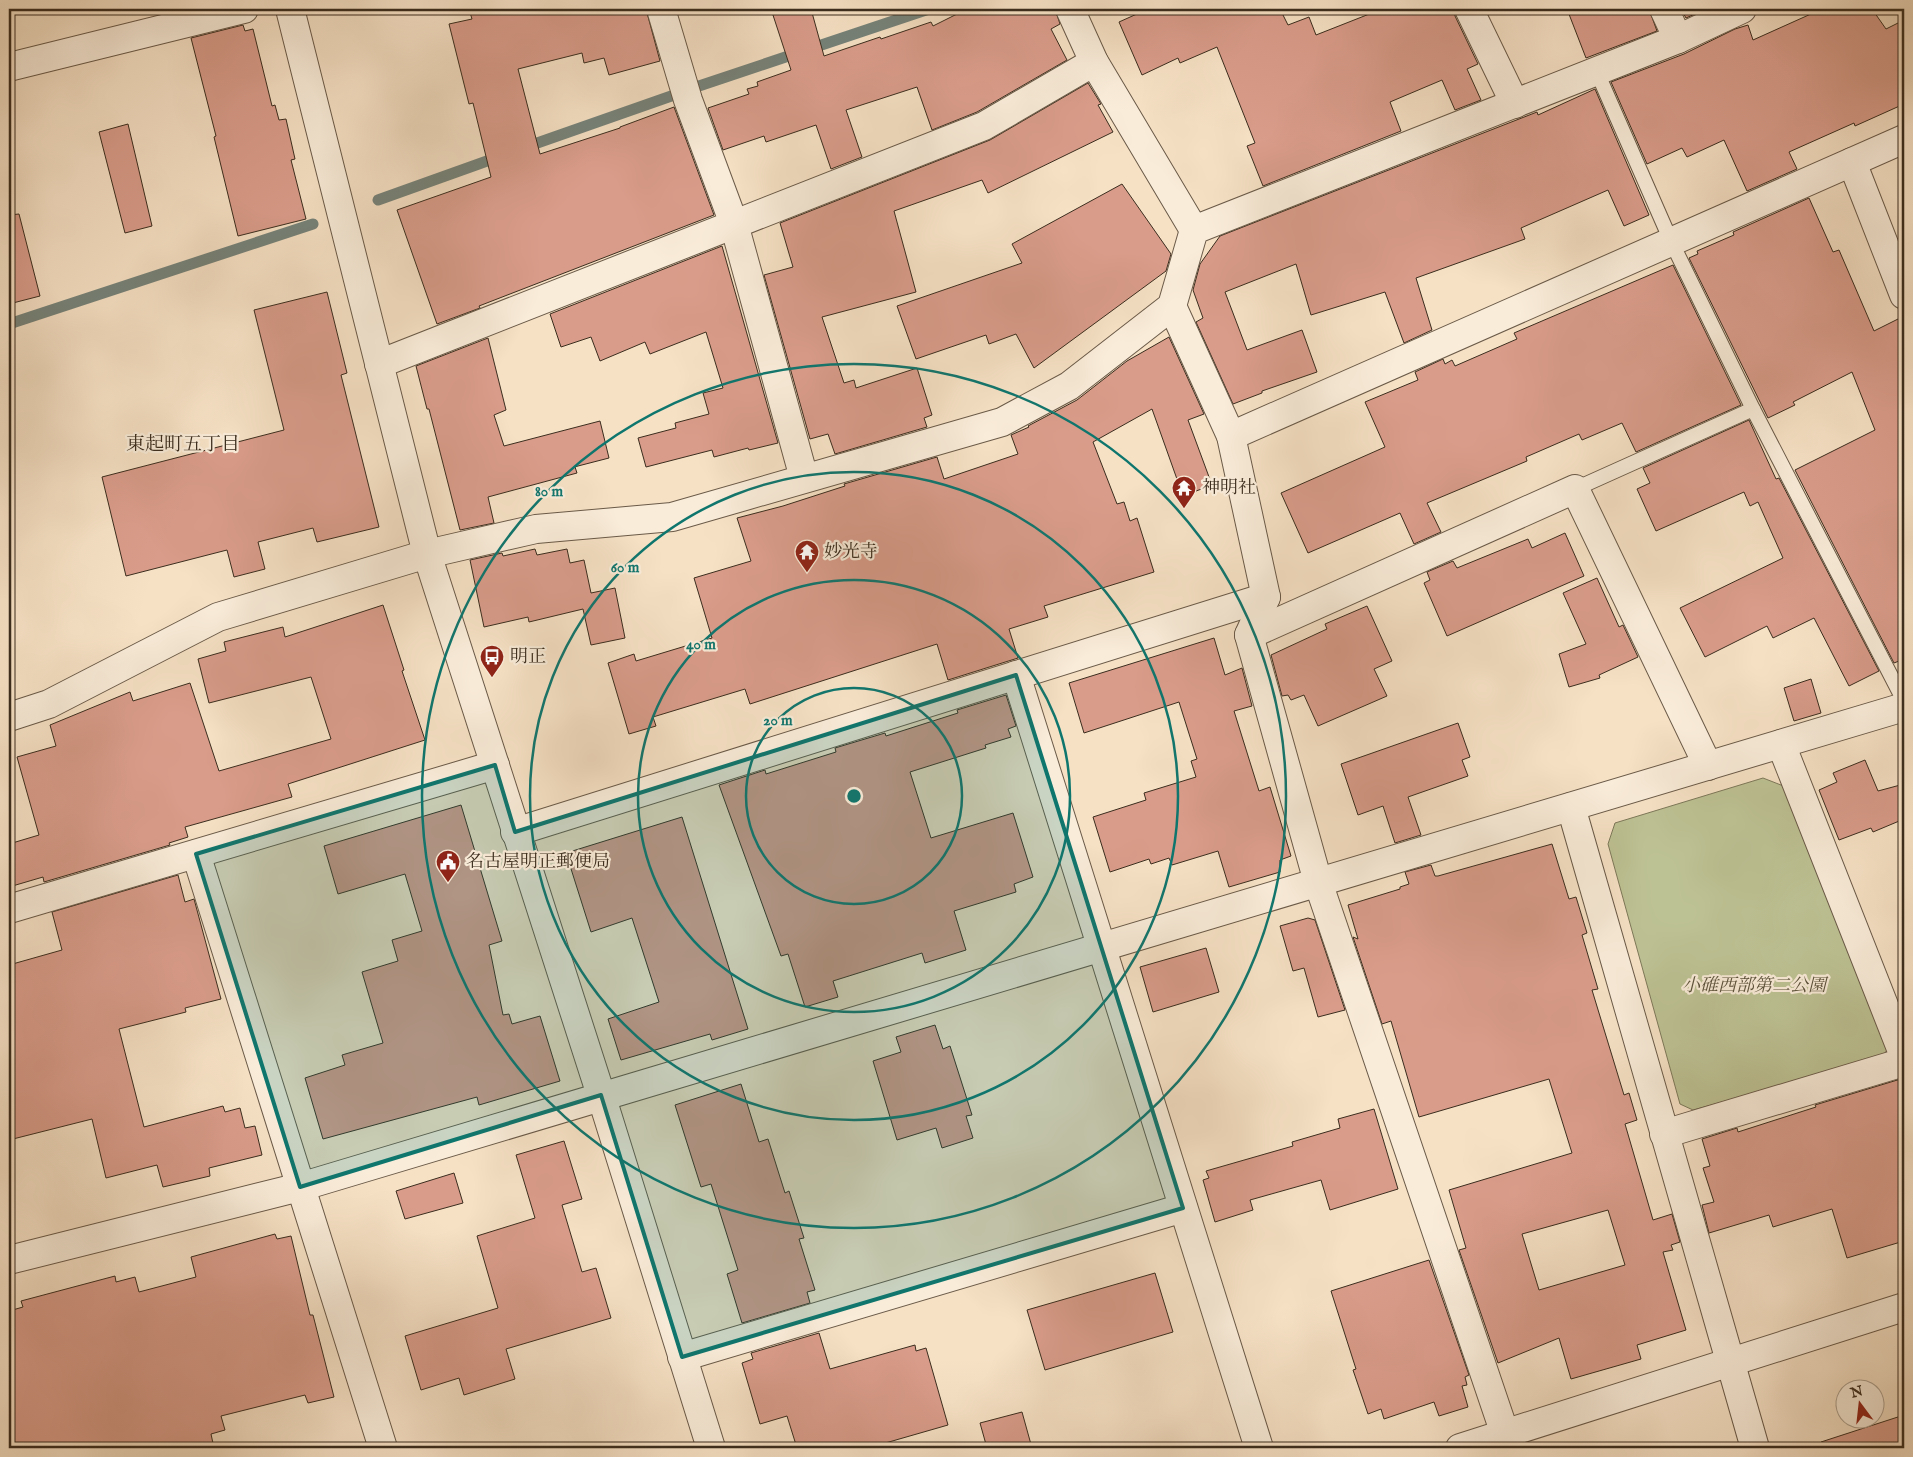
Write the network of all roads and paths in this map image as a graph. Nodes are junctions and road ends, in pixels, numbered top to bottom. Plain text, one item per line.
1 (244, 9) edge
2 (290, 9) edge
3 (661, 9) edge
4 (1070, 9) edge
5 (1469, 9) edge
6 (1664, 9) edge
7 (1742, 9) edge
8 (1678, 39) junction
9 (1094, 62) junction
10 (9, 67) edge
11 (1597, 72) junction
12 (1515, 104) junction
13 (1904, 139) edge
14 (1852, 162) junction
15 (734, 224) junction
16 (1194, 230) junction
17 (1671, 241) junction
18 (1904, 295) edge
19 (1172, 306) junction
20 (379, 364) junction
21 (1753, 409) junction
22 (1232, 436) junction
23 (804, 478) junction
24 (1575, 489) junction
25 (427, 554) junction
26 (1266, 597) junction
27 (1250, 635) junction
28 (1016, 676) junction
29 (1904, 701) edge
30 (1904, 707) edge
31 (11, 722) edge
32 (1781, 744) junction
33 (494, 765) junction
34 (1708, 766) junction
35 (1571, 806) junction
36 (516, 832) junction
37 (196, 854) junction
38 (1318, 882) junction
39 (9, 909) edge
40 (1101, 946) junction
41 (1904, 1056) edge
42 (1904, 1062) edge
43 (601, 1095) junction
44 (1664, 1134) junction
45 (300, 1186) junction
46 (1183, 1208) junction
47 (9, 1260) edge
48 (1904, 1307) edge
49 (682, 1357) junction
50 (1730, 1363) junction
51 (1505, 1434) junction
52 (379, 1447) edge
53 (711, 1448) edge
54 (1258, 1448) edge
55 (1460, 1448) edge
56 (1755, 1448) edge

1 - 10 street
2 - 20 street
3 - 15 street
4 - 9 street
5 - 12 street
6 - 8 street
7 - 8 street
8 - 11 street
9 - 15 street
9 - 16 street
11 - 12 street
11 - 17 lane
12 - 16 street
13 - 14 street
14 - 17 street
14 - 18 street
15 - 20 street
15 - 23 street
16 - 19 street
17 - 21 lane
17 - 22 street
19 - 22 street
19 - 23 street
20 - 25 street
21 - 24 lane
21 - 29 lane
22 - 26 street
23 - 25 street
24 - 27 street
24 - 34 street
25 - 31 street
25 - 33 street
26 - 27 street
26 - 28 street
27 - 38 street
28 - 36 street
28 - 40 street
30 - 32 street
32 - 34 street
32 - 41 street
33 - 36 street
33 - 37 street
34 - 35 street
35 - 38 street
35 - 44 street
36 - 43 street
37 - 39 street
37 - 45 street
38 - 40 street
38 - 51 street
40 - 43 street
40 - 46 street
42 - 44 street
43 - 45 street
43 - 49 street
44 - 50 street
45 - 47 street
45 - 52 street
46 - 49 street
46 - 54 street
48 - 50 street
49 - 53 street
50 - 51 street
50 - 56 street
51 - 55 street

